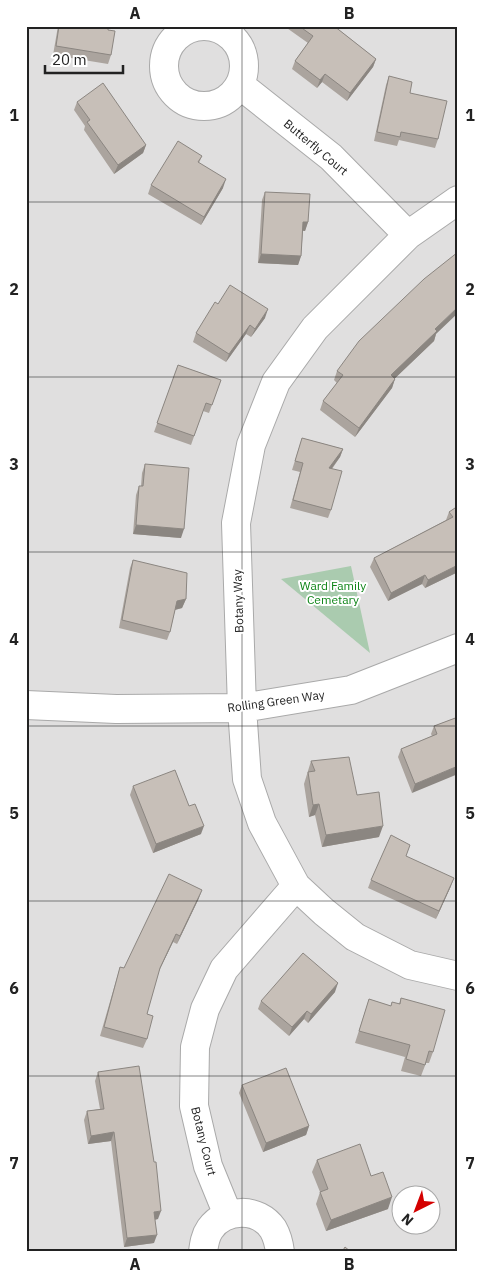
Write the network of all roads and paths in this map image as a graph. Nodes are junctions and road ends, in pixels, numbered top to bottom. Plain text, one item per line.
1 (240, 85) dead end
2 (458, 200) edge
3 (408, 235) junction
4 (458, 648) edge
5 (26, 705) edge
6 (242, 708) junction
7 (296, 886) junction
8 (458, 976) edge
9 (228, 1215) junction
10 (203, 1252) edge
11 (280, 1252) edge

1 - 3 street, Butterfly Court
2 - 3 street, Botany Way
3 - 6 street, Botany Way
4 - 6 street, Rolling Green Way
5 - 6 street, Rolling Green Way
6 - 7 street, Botany Way
7 - 8 street, Botany Way
7 - 9 street, Botany Court
9 - 10 street
9 - 11 street

